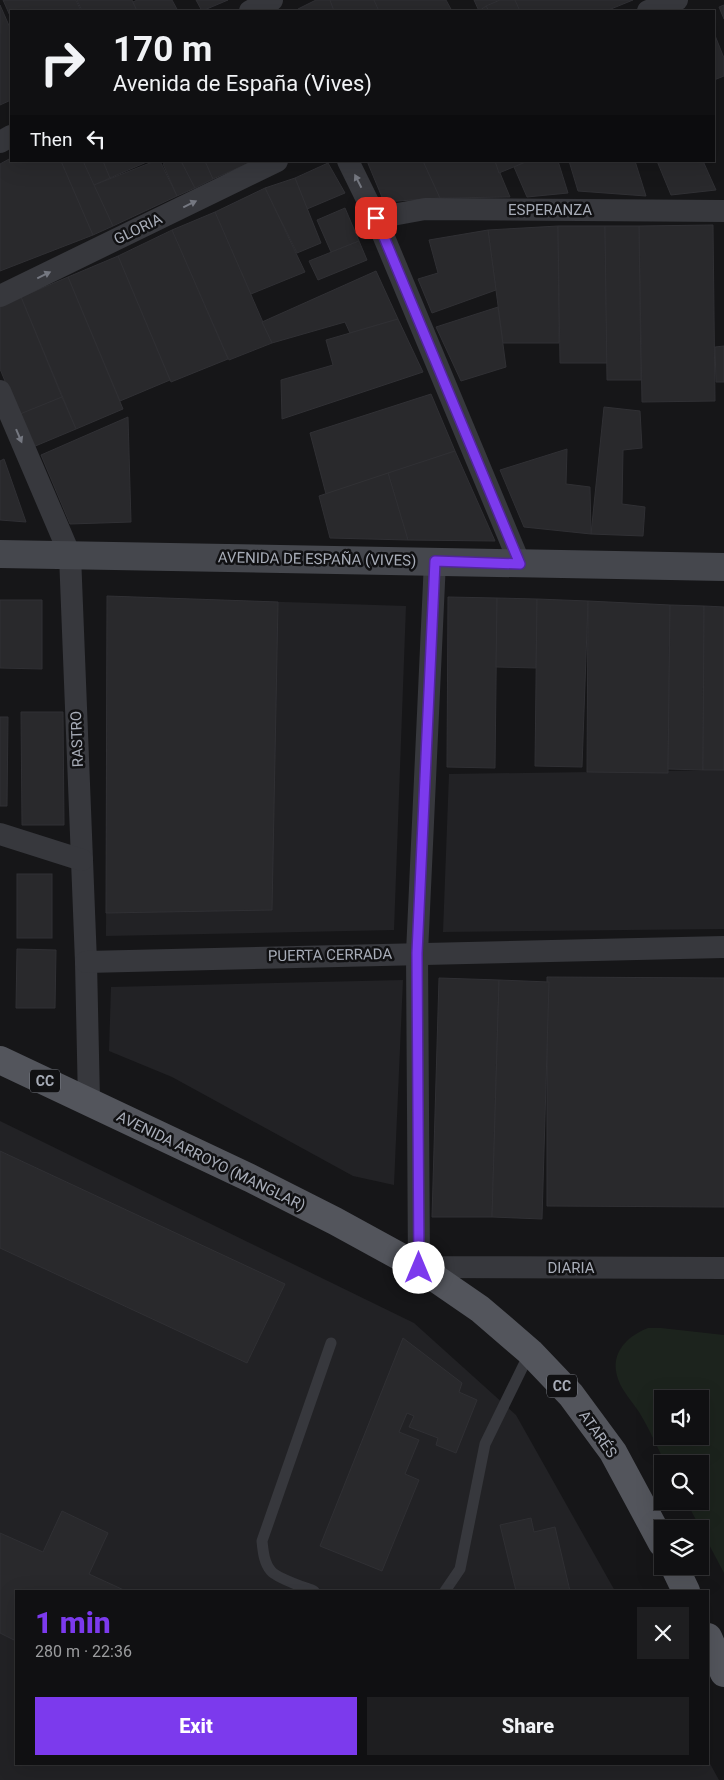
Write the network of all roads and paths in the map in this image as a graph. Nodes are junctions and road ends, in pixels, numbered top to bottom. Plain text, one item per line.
1 (272, 0) edge
2 (677, 0) edge
3 (252, 10) edge
4 (651, 10) edge
5 (275, 162) edge
6 (348, 162) edge
7 (724, 210) edge
8 (376, 218) junction
9 (0, 296) edge
10 (0, 391) edge
11 (0, 554) edge
12 (70, 555) junction
13 (435, 561) junction
14 (520, 564) junction
15 (724, 567) edge
16 (0, 834) edge
17 (82, 860) junction
18 (724, 947) edge
19 (417, 953) junction
20 (86, 962) junction
21 (0, 1060) edge
22 (89, 1102) junction
23 (419, 1268) junction
24 (724, 1268) edge
25 (331, 1343) dead end
26 (530, 1352) junction
27 (654, 1528) edge
28 (678, 1575) edge
29 (311, 1590) edge
30 (447, 1590) edge
31 (686, 1590) edge
32 (709, 1639) edge
33 (724, 1673) edge

1 - 3 street
2 - 4 street
9 -> 5 street, GLORIA
8 -> 6 street
7 - 8 street, ESPERANZA
8 - 14 street
10 -> 12 street, RASTRO
11 - 12 street, AVENIDA DE ESPAÑA (VIVES)
12 - 13 street, AVENIDA DE ESPAÑA (VIVES)
12 - 17 street, RASTRO
13 - 14 street, AVENIDA DE ESPAÑA (VIVES)
13 - 19 street
14 - 15 street, AVENIDA DE ESPAÑA (VIVES)
16 - 17 street
17 - 20 street, RASTRO
18 - 19 street, PUERTA CERRADA
19 - 20 street, PUERTA CERRADA
19 - 23 street
20 - 22 street, RASTRO
21 - 22 main road, AVENIDA ARROYO (MANGLAR) / CC
22 - 23 main road, AVENIDA ARROYO (MANGLAR) / CC
23 - 24 street, DIARIA
23 - 26 main road, ATARÉS / CC
25 - 29 lane
26 - 27 main road, ATARÉS / CC
26 - 30 lane
28 - 31 main road
32 - 33 main road

